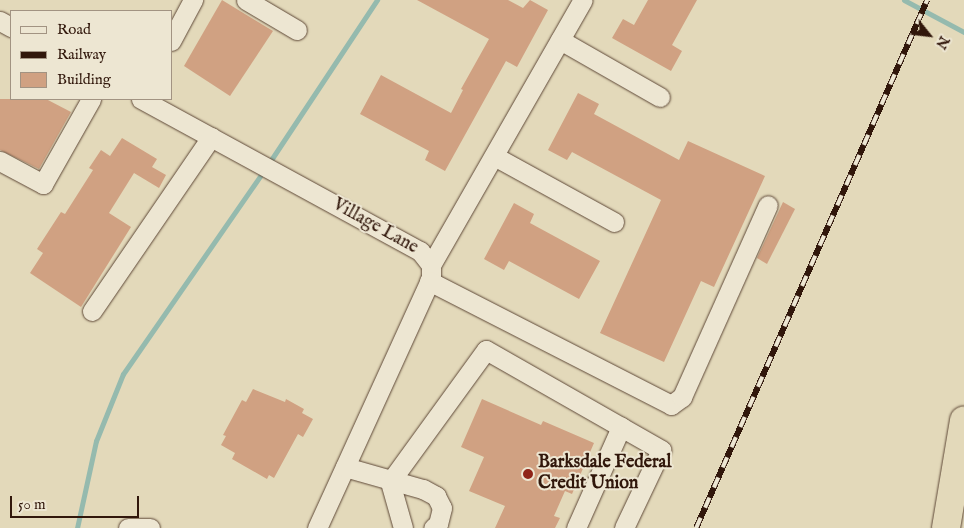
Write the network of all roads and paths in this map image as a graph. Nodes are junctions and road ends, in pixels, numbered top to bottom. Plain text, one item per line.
1 (193, 0) edge
2 (246, 0) edge
3 (583, 0) edge
4 (298, 30) dead end
5 (172, 39) edge
6 (560, 40) junction
7 (660, 97) dead end
8 (90, 100) edge
9 (143, 100) edge
10 (211, 137) junction
11 (494, 156) junction
12 (0, 162) edge
13 (768, 205) dead end
14 (614, 222) dead end
15 (430, 273) junction
16 (92, 311) dead end
17 (964, 421) edge
18 (621, 428) junction
19 (345, 466) junction
20 (390, 482) junction
21 (128, 528) edge
22 (150, 528) edge
23 (317, 528) edge
24 (403, 528) edge
25 (433, 528) edge
26 (576, 528) edge
27 (624, 528) edge
28 (946, 528) edge

1 - 5 street
2 - 4 street
3 - 6 street
6 - 7 street
6 - 11 street
8 - 12 street
9 - 10 street, Village Lane
10 - 15 street, Village Lane
10 - 16 street
11 - 14 street
11 - 15 street
13 - 15 street, Village Lane
15 - 19 street
17 - 28 highway
18 - 20 street
18 - 26 street
18 - 27 street
19 - 20 street
19 - 23 street
20 - 24 street
20 - 25 street
21 - 22 street

